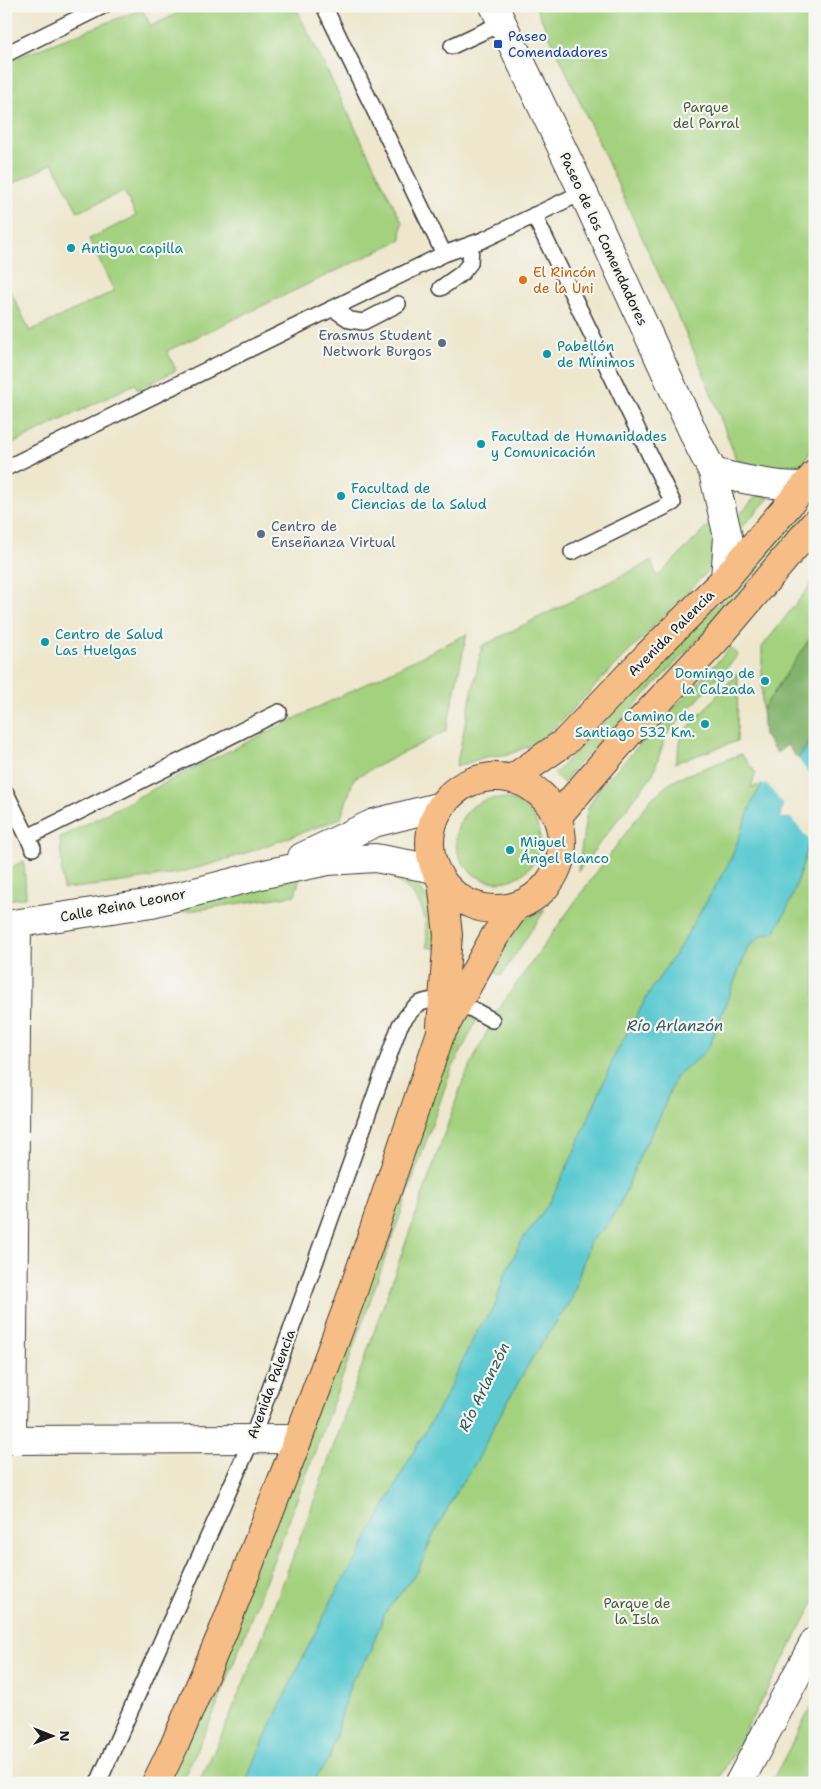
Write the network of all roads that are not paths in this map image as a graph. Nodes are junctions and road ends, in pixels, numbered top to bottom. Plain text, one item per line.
1 (103, 6) edge
2 (324, 6) edge
3 (498, 14) edge
4 (452, 46) dead end
5 (6, 54) edge
6 (583, 192) junction
7 (534, 215) junction
8 (471, 245) junction
9 (444, 254) junction
10 (441, 288) dead end
11 (398, 304) dead end
12 (332, 308) junction
13 (6, 468) edge
14 (713, 472) junction
15 (810, 480) edge
16 (815, 523) edge
17 (572, 552) dead end
18 (725, 578) junction
19 (279, 712) dead end
20 (513, 778) junction
21 (6, 793) edge
22 (441, 806) junction
23 (557, 817) junction
24 (269, 873) junction
25 (439, 875) junction
26 (516, 906) junction
27 (11, 925) edge
28 (451, 1001) junction
29 (492, 1020) dead end
30 (252, 1439) junction
31 (298, 1439) junction
32 (9, 1440) edge
33 (815, 1641) edge
34 (98, 1783) edge
35 (156, 1783) edge
36 (738, 1783) edge

1 - 5 lane
2 - 9 lane
3 - 4 lane
3 - 6 street, Paseo de los Comendadores
6 - 7 lane
6 - 14 street, Paseo de los Comendadores
7 - 8 lane
7 - 17 lane
8 - 9 lane
8 - 10 lane
9 - 12 lane
11 - 12 lane
12 - 13 lane
14 - 15 street
14 - 18 street, Paseo de los Comendadores
15 - 18 highway, Avenida Palencia
16 - 23 highway
18 - 20 highway, Avenida Palencia
19 - 21 lane
20 - 22 highway
20 - 23 highway
22 - 24 street, Calle Reina Leonor
22 - 25 highway
23 - 26 highway
24 - 25 street, Calle Reina Leonor
24 - 27 street, Calle Reina Leonor
25 - 26 highway
25 - 28 highway
26 - 28 highway
27 - 32 street
28 - 29 lane
28 - 30 lane, Avenida Palencia
28 - 31 highway
30 - 31 street
30 - 32 street
30 - 34 lane, Avenida Palencia
31 - 35 highway
33 - 36 street

